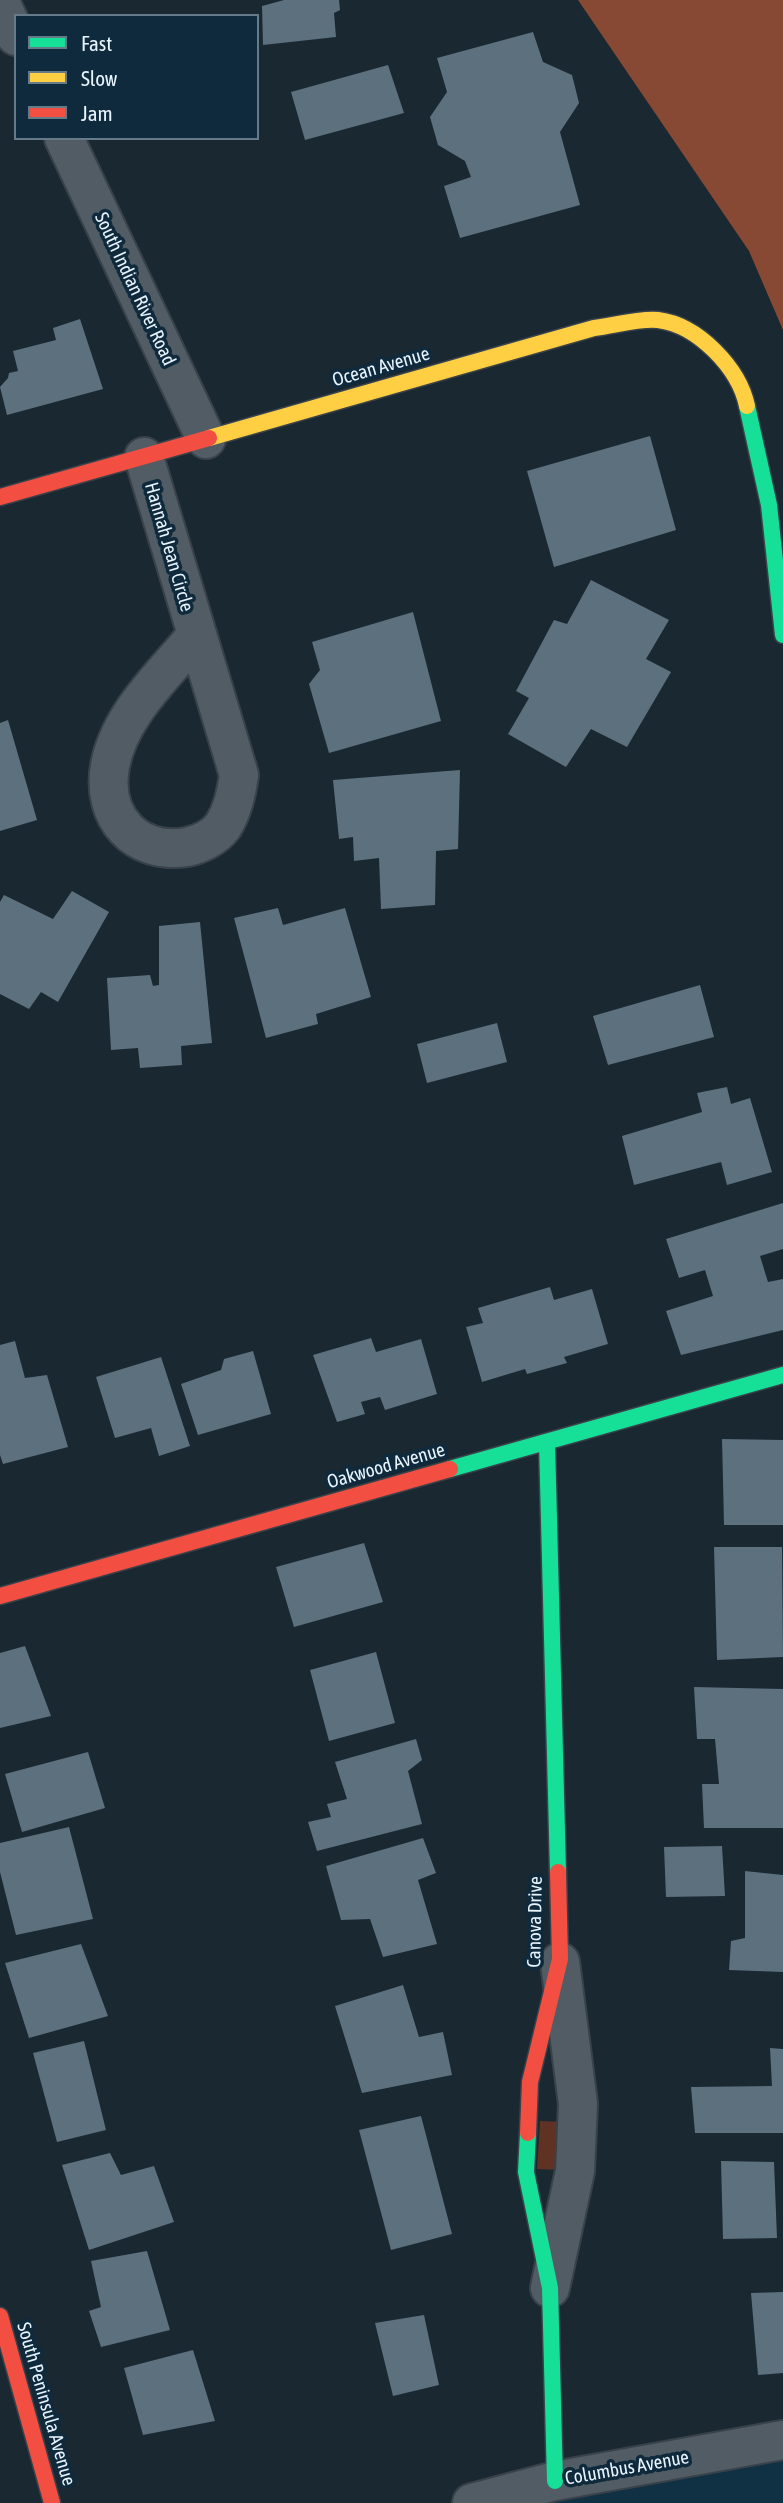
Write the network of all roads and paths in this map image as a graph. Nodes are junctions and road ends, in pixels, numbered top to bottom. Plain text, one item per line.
1 (0, 2) edge
2 (14, 32) edge
3 (65, 140) edge
4 (206, 439) junction
5 (144, 457) junction
6 (0, 497) edge
7 (783, 635) edge
8 (195, 637) junction
9 (783, 1374) edge
10 (547, 1442) junction
11 (0, 1596) edge
12 (559, 1959) joint
13 (550, 2288) joint
14 (0, 2316) edge
15 (783, 2440) edge
16 (555, 2481) junction
17 (612, 2487) edge
18 (52, 2503) edge
19 (472, 2503) edge

1 - 2 street
3 - 4 street, South Indian River Road
4 - 5 street, Ocean Avenue
4 - 7 street, Ocean Avenue
5 - 6 street, Ocean Avenue
5 - 8 street, Hannah Jean Circle
8 - 8 street, Hannah Jean Circle
9 - 10 street, Oakwood Avenue
10 - 11 street, Oakwood Avenue
10 - 12 street, Canova Drive
12 - 13 street
13 - 16 street
14 - 18 street, South Peninsula Avenue
15 - 17 street, Columbus Avenue
16 - 17 street, Columbus Avenue
16 - 19 street, Columbus Avenue

